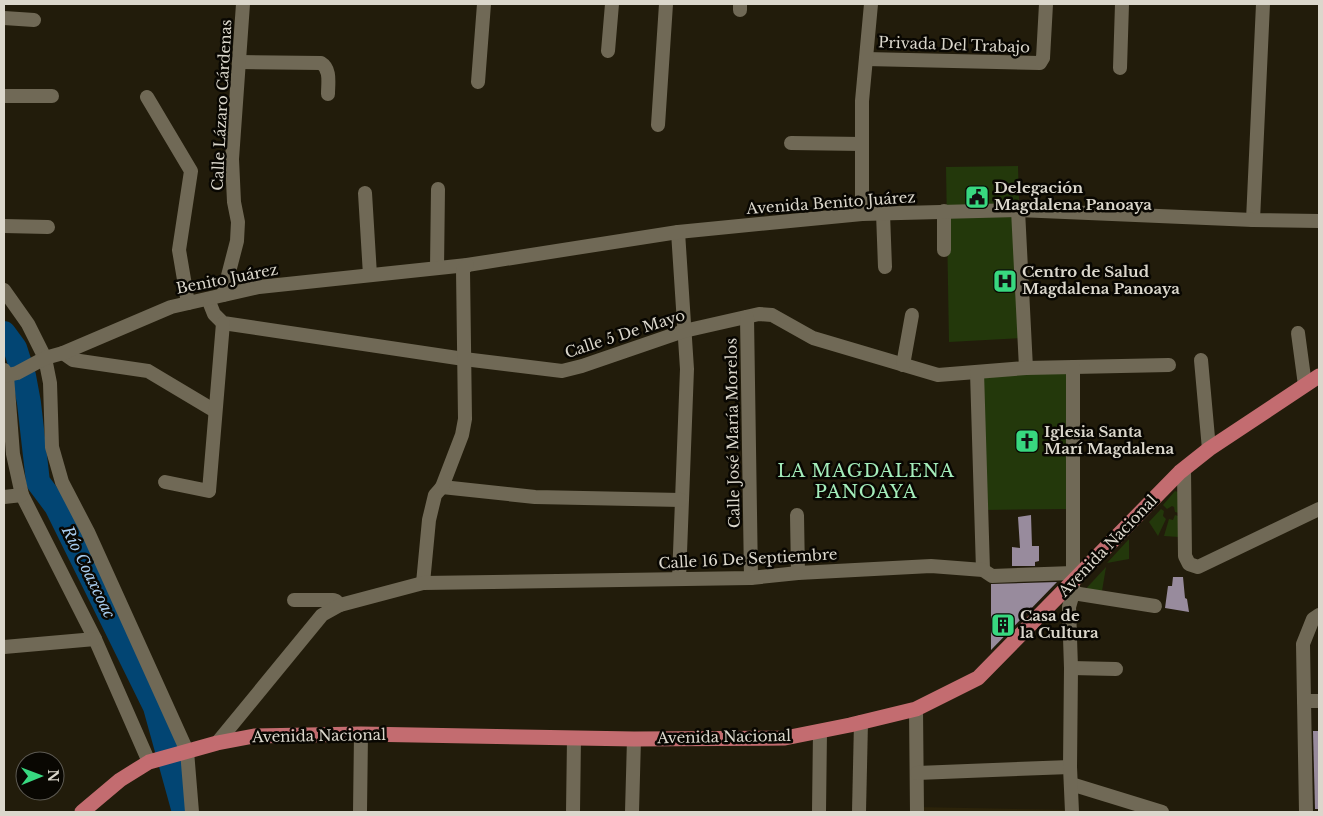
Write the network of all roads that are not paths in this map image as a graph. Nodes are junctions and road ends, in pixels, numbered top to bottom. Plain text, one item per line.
1 (243, 4) edge
2 (484, 4) edge
3 (612, 4) edge
4 (666, 4) edge
5 (871, 4) edge
6 (1046, 4) edge
7 (1122, 4) edge
8 (1263, 4) edge
9 (4, 18) edge
10 (34, 20) dead end
11 (608, 50) dead end
12 (866, 59) junction
13 (239, 62) junction
14 (1120, 68) dead end
15 (478, 82) dead end
16 (328, 94) dead end
17 (4, 96) edge
18 (52, 96) dead end
19 (146, 97) dead end
20 (658, 125) dead end
21 (791, 143) dead end
22 (862, 144) junction
23 (438, 189) dead end
24 (365, 193) dead end
25 (1018, 210) junction
26 (944, 211) junction
27 (884, 213) junction
28 (862, 214) junction
29 (1253, 220) junction
30 (1319, 221) edge
31 (4, 226) edge
32 (48, 227) dead end
33 (678, 232) junction
34 (944, 250) dead end
35 (467, 265) junction
36 (885, 267) dead end
37 (437, 268) junction
38 (370, 275) junction
39 (4, 290) edge
40 (223, 295) junction
41 (208, 299) junction
42 (188, 303) junction
43 (912, 315) dead end
44 (747, 317) junction
45 (222, 323) junction
46 (684, 331) junction
47 (1298, 333) dead end
48 (62, 352) junction
49 (464, 358) junction
50 (1201, 360) dead end
51 (39, 361) junction
52 (903, 365) junction
53 (1169, 365) dead end
54 (1074, 367) junction
55 (1026, 368) junction
56 (977, 372) junction
57 (8, 374) edge
58 (1319, 376) edge
59 (1305, 385) junction
60 (216, 411) junction
61 (1209, 450) junction
62 (1184, 470) junction
63 (164, 482) dead end
64 (442, 487) junction
65 (22, 495) junction
66 (4, 497) edge
67 (681, 500) junction
68 (1319, 509) edge
69 (797, 515) dead end
70 (984, 570) junction
71 (798, 573) junction
72 (751, 578) junction
73 (679, 579) junction
74 (1073, 582) junction
75 (423, 583) junction
76 (294, 600) dead end
77 (340, 605) junction
78 (1155, 606) dead end
79 (1319, 615) edge
80 (95, 639) junction
81 (4, 647) edge
82 (1071, 668) junction
83 (1116, 669) dead end
84 (1304, 701) junction
85 (1319, 701) edge
86 (916, 709) junction
87 (861, 722) junction
88 (820, 731) junction
89 (362, 734) junction
90 (574, 738) junction
91 (634, 739) junction
92 (217, 743) junction
93 (182, 752) junction
94 (152, 761) junction
95 (1070, 767) junction
96 (917, 773) junction
97 (1071, 784) junction
98 (82, 812) edge
99 (192, 812) edge
100 (360, 812) edge
101 (573, 812) edge
102 (632, 812) edge
103 (818, 812) edge
104 (859, 812) edge
105 (917, 812) edge
106 (1072, 812) edge
107 (1162, 812) edge
108 (1306, 812) edge

1 - 13 street, Calle Lázaro Cárdenas
2 - 15 street
3 - 11 street
4 - 20 street
5 - 12 street
6 - 12 street, Privada Del Trabajo
7 - 14 street
8 - 29 street
9 - 10 street
12 - 22 street
13 - 16 street
13 - 40 street, Calle Lázaro Cárdenas
17 - 18 street
19 - 42 street
21 - 22 street
22 - 28 street
23 - 37 street
24 - 38 street
25 - 26 street, Avenida Benito Juárez
25 - 29 street, Avenida Benito Juárez
25 - 55 street
26 - 27 street, Avenida Benito Juárez
26 - 34 street
27 - 28 street, Avenida Benito Juárez
27 - 36 street
28 - 33 street, Avenida Benito Juárez
29 - 30 street, Avenida Benito Juárez
31 - 32 street
33 - 35 street, Avenida Benito Juárez
33 - 46 street
35 - 37 street, Benito Juárez
35 - 49 street
37 - 38 street, Benito Juárez
38 - 40 street, Benito Juárez
39 - 51 street
40 - 41 street, Benito Juárez
41 - 42 street, Benito Juárez
41 - 45 street
42 - 48 street, Benito Juárez
43 - 52 street
44 - 46 street, Calle 5 De Mayo
44 - 52 street, Calle 5 De Mayo
44 - 72 street, Calle José María Morelos
45 - 49 street, Calle 5 De Mayo
45 - 60 street
46 - 49 street, Calle 5 De Mayo
46 - 67 street
47 - 59 street
48 - 51 street, Benito Juárez
48 - 60 street
49 - 64 street
50 - 61 street
51 - 57 street, Benito Juárez
51 - 93 street
52 - 56 street, Calle 5 De Mayo
53 - 54 street, Calle 5 De Mayo
54 - 55 street, Calle 5 De Mayo
54 - 74 street
55 - 56 street, Calle 5 De Mayo
56 - 70 street
57 - 65 street
58 - 59 main road, Avenida Nacional
59 - 61 main road, Avenida Nacional
60 - 63 street
61 - 62 main road, Avenida Nacional
62 - 68 street
62 - 74 main road, Avenida Nacional
64 - 67 street
64 - 75 street
65 - 66 street
65 - 80 street
67 - 73 street
69 - 71 street
70 - 71 street, Calle 16 De Septiembre
70 - 74 street, Calle 16 De Septiembre
71 - 72 street, Calle 16 De Septiembre
72 - 73 street, Calle 16 De Septiembre
73 - 75 street, Calle 16 De Septiembre
74 - 78 street, Calle 16 De Septiembre
74 - 82 street
74 - 86 main road, Avenida Nacional
75 - 77 street, Calle 16 De Septiembre
76 - 77 street
77 - 92 street
79 - 84 street
80 - 81 street
80 - 94 street
82 - 83 street
82 - 95 street
84 - 85 street
84 - 108 street
86 - 87 main road, Avenida Nacional
86 - 96 street
87 - 88 main road, Avenida Nacional
87 - 104 street
88 - 91 main road, Avenida Nacional
88 - 103 street
89 - 90 main road, Avenida Nacional
89 - 92 main road, Avenida Nacional
89 - 100 street
90 - 91 main road, Avenida Nacional
90 - 101 street
91 - 102 street
92 - 93 main road, Avenida Nacional
93 - 94 main road, Avenida Nacional
93 - 99 street
94 - 98 main road, Avenida Nacional
95 - 96 street
95 - 97 street
96 - 105 street
97 - 106 street
97 - 107 street

